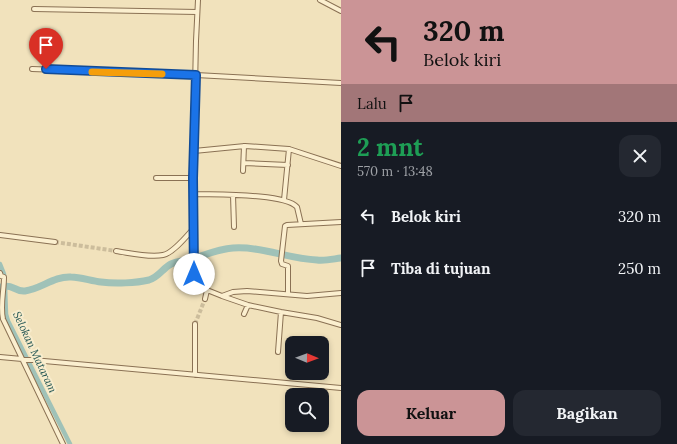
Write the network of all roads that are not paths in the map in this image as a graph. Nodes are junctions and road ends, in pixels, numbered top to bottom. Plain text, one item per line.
1 (198, 0) edge
2 (320, 0) edge
3 (34, 9) dead end
4 (341, 11) edge
5 (197, 12) junction
6 (32, 69) dead end
7 (196, 75) junction
8 (341, 83) edge
9 (244, 146) junction
10 (289, 149) junction
11 (194, 151) junction
12 (244, 163) junction
13 (288, 164) junction
14 (341, 166) edge
15 (244, 171) dead end
16 (156, 178) dead end
17 (193, 178) junction
18 (194, 194) junction
19 (233, 195) junction
20 (284, 200) junction
21 (341, 222) edge
22 (301, 224) junction
23 (234, 227) dead end
24 (193, 229) junction
25 (0, 235) edge
26 (55, 242) tunnel mouth
27 (116, 251) tunnel mouth
28 (1, 275) edge
29 (207, 290) junction
30 (341, 293) edge
31 (288, 294) junction
32 (222, 296) junction
33 (205, 299) tunnel mouth
34 (248, 305) junction
35 (281, 312) junction
36 (244, 314) dead end
37 (195, 324) tunnel mouth
38 (341, 325) edge
39 (278, 352) dead end
40 (0, 357) edge
41 (23, 359) junction
42 (195, 375) junction
43 (341, 388) edge
44 (63, 444) edge

1 - 5 street
2 - 4 street
3 - 5 street
5 - 7 street
6 - 7 street
7 - 8 street
7 - 11 street
9 - 10 street
9 - 11 street
9 - 12 street
10 - 13 street
10 - 14 street
11 - 17 street
12 - 13 street
12 - 15 street
13 - 20 street
16 - 17 street
17 - 18 street
18 - 19 street
18 - 24 street
19 - 20 street
19 - 23 street
20 - 22 street
21 - 22 street
22 - 31 street
24 - 27 street
24 - 29 street
25 - 26 street
28 - 41 street
29 - 32 street
29 - 33 street
30 - 31 street
31 - 32 street
32 - 34 street
34 - 35 street
34 - 36 street
35 - 38 street
35 - 39 street
37 - 42 street
40 - 41 street
41 - 42 street
41 - 44 street
42 - 43 street

